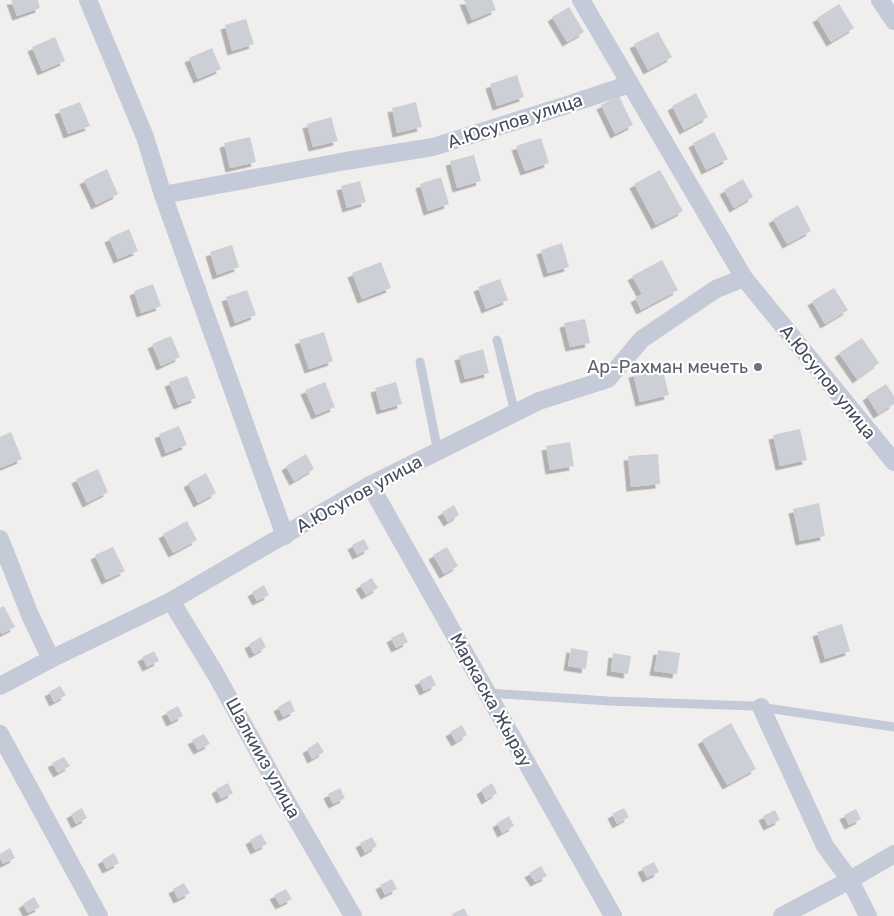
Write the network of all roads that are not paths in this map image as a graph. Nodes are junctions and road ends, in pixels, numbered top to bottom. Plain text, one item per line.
1 (88, 0) edge
2 (581, 0) edge
3 (880, 0) edge
4 (894, 21) edge
5 (630, 84) junction
6 (163, 195) junction
7 (744, 278) junction
8 (497, 340) dead end
9 (420, 362) dead end
10 (515, 413) junction
11 (438, 452) junction
12 (894, 462) edge
13 (370, 485) junction
14 (284, 536) junction
15 (0, 539) edge
16 (172, 601) junction
17 (51, 659) junction
18 (0, 686) edge
19 (487, 693) junction
20 (761, 707) junction
21 (894, 727) edge
22 (0, 734) edge
23 (894, 854) edge
24 (850, 880) junction
25 (99, 916) edge
26 (353, 916) edge
27 (613, 916) edge
28 (782, 916) edge
29 (868, 916) edge

1 - 6 street, А.Юсупов улица
2 - 5 street, А.Юсупов улица
3 - 4 street
5 - 6 street, А.Юсупов улица
5 - 7 street, А.Юсупов улица
6 - 14 street, А.Юсупов улица
7 - 10 street, А.Юсупов улица
7 - 12 street, А.Юсупов улица
8 - 10 lane
9 - 11 lane
10 - 11 street, А.Юсупов улица
11 - 13 street, А.Юсупов улица
13 - 14 street, А.Юсупов улица
13 - 19 street, Маркаска Жырау
14 - 16 street
15 - 17 street
16 - 17 street
16 - 26 street, Шалкииз улица
17 - 18 street
19 - 20 lane
19 - 27 street, Маркаска Жырау
20 - 21 lane
20 - 24 street
22 - 25 street
23 - 24 street
24 - 28 street
24 - 29 street

